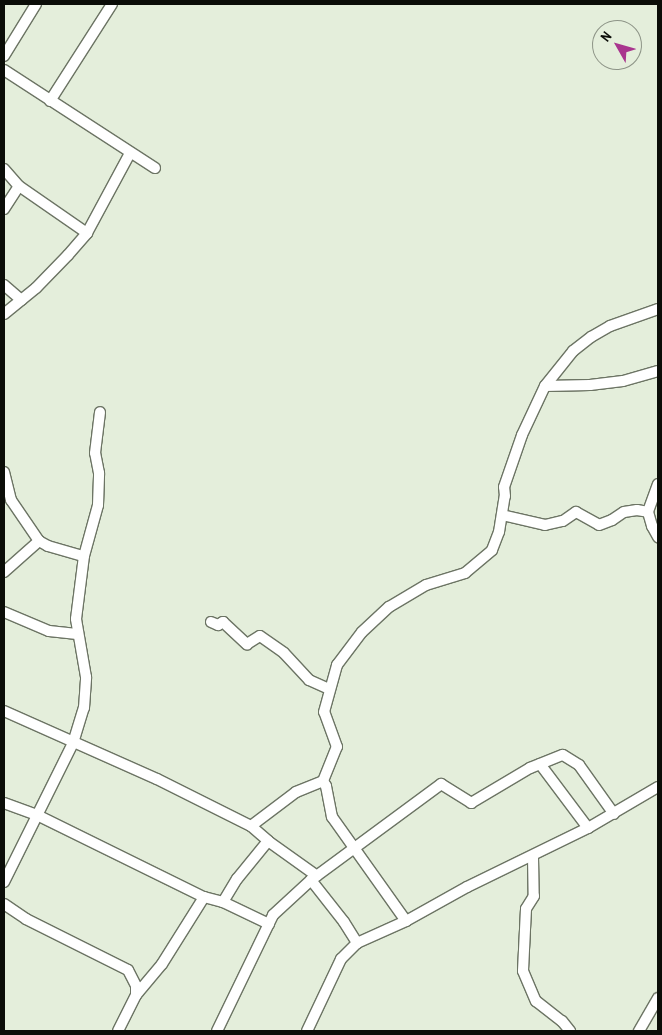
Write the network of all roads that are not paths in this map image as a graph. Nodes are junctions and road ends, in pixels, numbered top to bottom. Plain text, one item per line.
1 (36, 4) edge
2 (112, 4) edge
3 (4, 56) edge
4 (4, 70) edge
5 (50, 102) junction
6 (130, 152) junction
7 (156, 168) dead end
8 (4, 169) edge
9 (19, 186) junction
10 (4, 209) edge
11 (87, 233) junction
12 (4, 285) edge
13 (21, 300) junction
14 (658, 309) edge
15 (4, 314) edge
16 (658, 371) edge
17 (545, 386) junction
18 (100, 412) dead end
19 (4, 472) edge
20 (658, 484) edge
21 (7, 503) edge
22 (648, 512) junction
23 (502, 515) junction
24 (658, 537) edge
25 (40, 541) junction
26 (84, 556) junction
27 (4, 572) edge
28 (4, 612) edge
29 (211, 622) dead end
30 (77, 634) junction
31 (329, 689) junction
32 (4, 711) edge
33 (74, 743) junction
34 (540, 764) junction
35 (323, 781) junction
36 (658, 788) edge
37 (4, 802) edge
38 (614, 814) junction
39 (37, 815) junction
40 (251, 826) junction
41 (588, 828) junction
42 (268, 841) junction
43 (354, 849) junction
44 (533, 856) junction
45 (314, 878) junction
46 (4, 882) edge
47 (204, 897) junction
48 (223, 902) junction
49 (4, 904) edge
50 (406, 921) junction
51 (269, 924) junction
52 (356, 943) junction
53 (136, 995) junction
54 (657, 1003) edge
55 (118, 1031) edge
56 (217, 1031) edge
57 (307, 1031) edge
58 (570, 1031) edge
59 (639, 1031) edge

1 - 3 street
2 - 5 street
4 - 5 street
5 - 6 street
6 - 7 street
6 - 11 street
8 - 9 street
9 - 10 street
9 - 11 street
11 - 13 street
12 - 13 street
13 - 15 street
14 - 17 street
16 - 17 street
17 - 23 street
18 - 26 street
19 - 21 street
20 - 22 street
21 - 25 street
22 - 23 street
22 - 24 street
23 - 31 street
25 - 26 street
25 - 27 street
26 - 30 street
28 - 30 street
29 - 31 street
30 - 33 street
31 - 35 street
32 - 33 street
33 - 39 street
33 - 40 street
34 - 38 street
34 - 41 street
34 - 43 street
35 - 40 street
35 - 43 street
36 - 38 street
37 - 39 street
38 - 41 street
39 - 46 street
39 - 47 street
40 - 42 street
41 - 44 street
42 - 45 street
42 - 48 street
43 - 45 street
43 - 50 street
44 - 50 street
44 - 58 street
45 - 51 street
45 - 52 street
47 - 48 street
47 - 53 street
48 - 51 street
49 - 53 street
50 - 52 street
51 - 56 street
52 - 57 street
53 - 55 street
54 - 59 street

